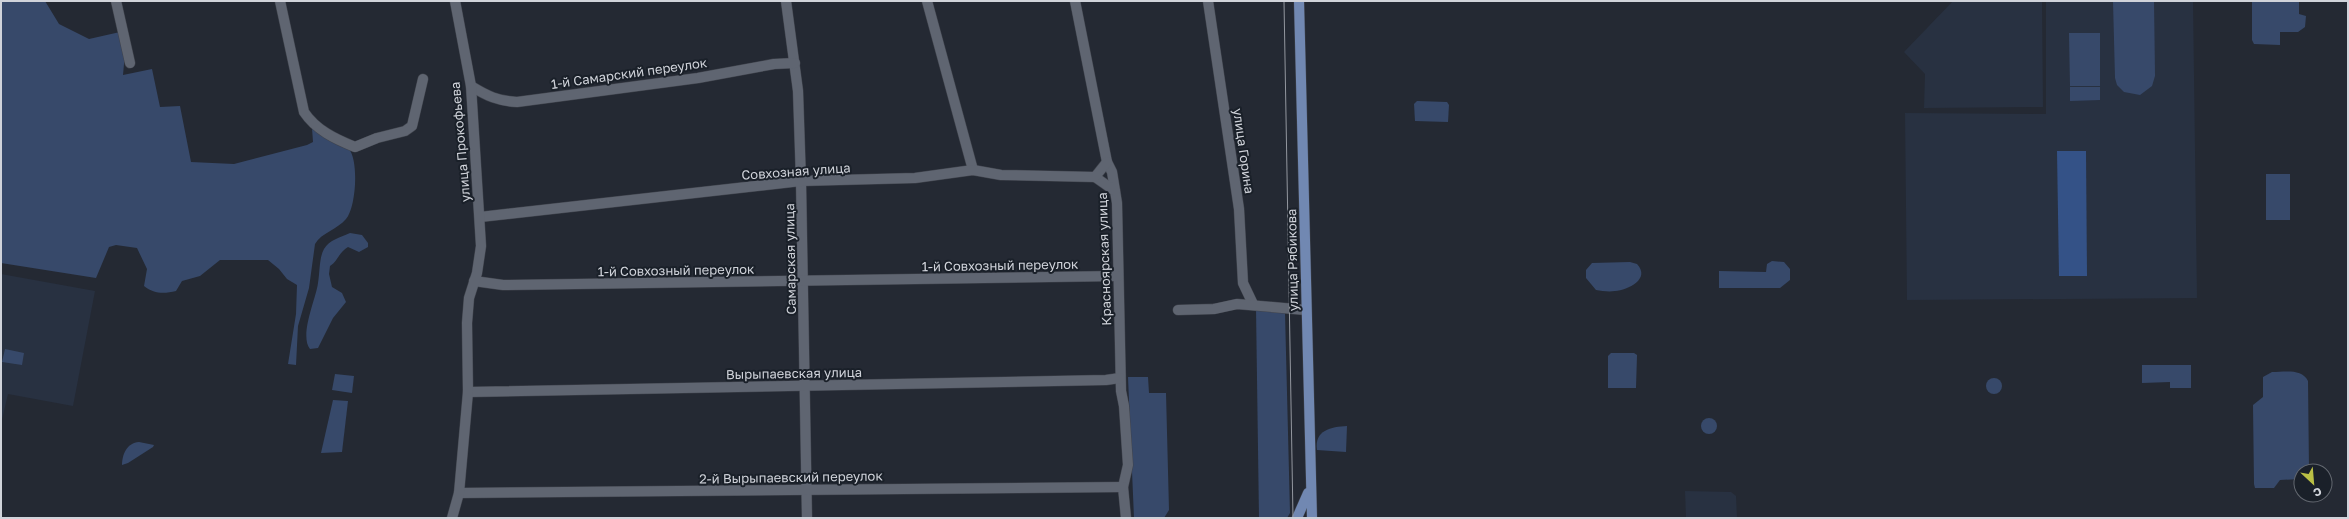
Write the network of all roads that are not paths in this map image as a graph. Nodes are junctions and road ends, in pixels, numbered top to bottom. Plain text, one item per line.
1 (116, 1) edge
2 (280, 1) edge
3 (455, 1) edge
4 (786, 1) edge
5 (927, 1) edge
6 (1075, 1) edge
7 (1208, 1) edge
8 (1299, 1) edge
9 (130, 63) dead end
10 (795, 63) junction
11 (423, 79) dead end
12 (470, 86) junction
13 (1108, 162) junction
14 (973, 170) junction
15 (1094, 177) junction
16 (802, 180) junction
17 (1115, 191) junction
18 (480, 217) junction
19 (1118, 276) junction
20 (474, 281) junction
21 (803, 282) junction
22 (1253, 304) junction
23 (1178, 310) dead end
24 (1306, 310) junction
25 (1120, 378) junction
26 (804, 386) junction
27 (468, 392) junction
28 (1123, 487) junction
29 (1310, 487) junction
30 (806, 490) junction
31 (459, 493) junction
32 (452, 518) edge
33 (807, 518) edge
34 (1126, 518) edge
35 (1297, 518) edge
36 (1312, 518) edge

1 - 9 street
2 - 11 street
3 - 12 street, улица Прокофьева
4 - 10 street, Самарская улица
5 - 14 street
6 - 13 street, Красноярская улица
7 - 22 street, улица Горина
8 - 24 main road, улица Рябикова
10 - 12 street, 1-й Самарский переулок
10 - 16 street, Самарская улица
12 - 18 street, улица Прокофьева
13 - 15 street
13 - 17 street, Красноярская улица
14 - 15 street, Совхозная улица
14 - 16 street, Совхозная улица
15 - 17 street
16 - 18 street, Совхозная улица
16 - 21 street, Самарская улица
17 - 19 street, Красноярская улица
18 - 20 street, улица Прокофьева
19 - 21 street, 1-й Совхозный переулок
19 - 25 street, Красноярская улица
20 - 21 street, 1-й Совхозный переулок
20 - 27 street
21 - 26 street, Самарская улица
22 - 23 street
22 - 24 street
24 - 29 main road, улица Рябикова
25 - 26 street, Вырыпаевская улица
25 - 28 street, Красноярская улица
26 - 27 street, Вырыпаевская улица
26 - 30 street, Самарская улица
27 - 31 street
28 - 30 street, 2-й Вырыпаевский переулок
28 - 34 street, Красноярская улица
29 - 35 main road
29 - 36 main road, улица Рябикова
30 - 31 street, 2-й Вырыпаевский переулок
30 - 33 street, Самарская улица
31 - 32 street

